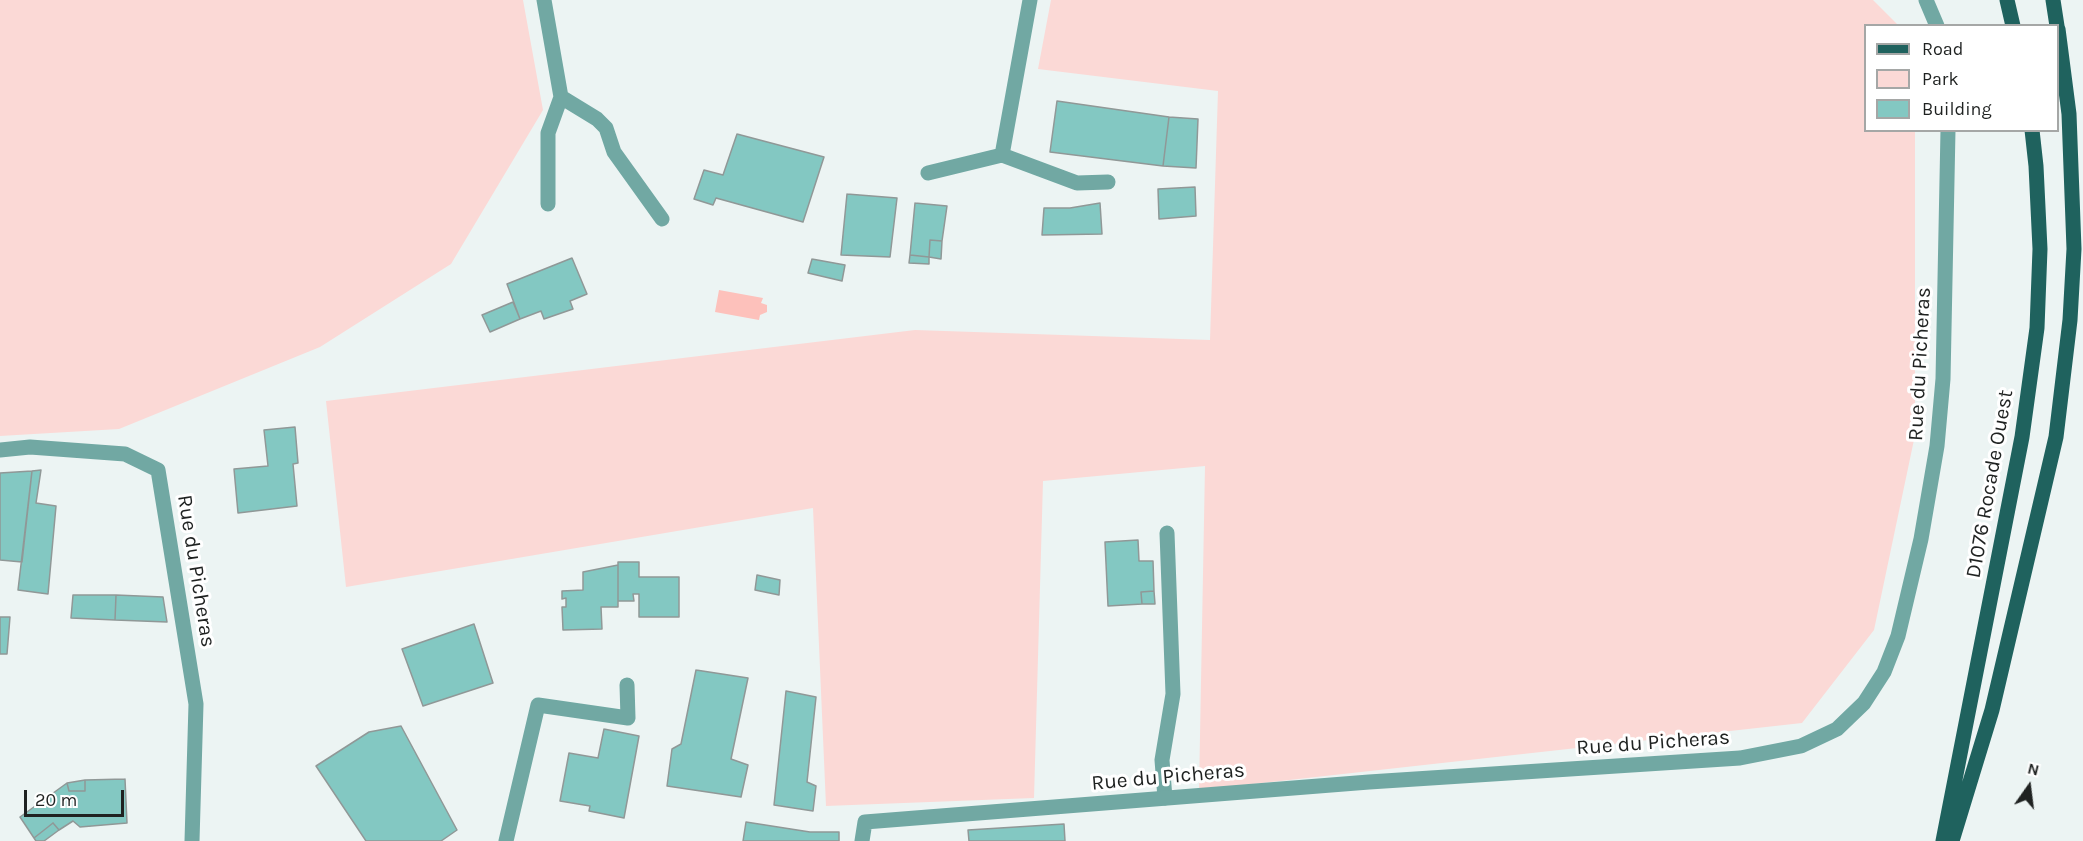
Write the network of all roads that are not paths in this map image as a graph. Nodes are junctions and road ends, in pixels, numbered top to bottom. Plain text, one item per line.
1 (544, 0) edge
2 (1030, 0) edge
3 (1926, 0) edge
4 (2007, 0) edge
5 (2053, 0) edge
6 (1936, 24) edge
7 (2013, 24) edge
8 (2057, 24) edge
9 (2059, 43) edge
10 (561, 97) junction
11 (1948, 132) edge
12 (2032, 132) edge
13 (1002, 155) junction
14 (928, 173) dead end
15 (1108, 182) dead end
16 (548, 204) dead end
17 (662, 219) dead end
18 (0, 450) edge
19 (1167, 533) dead end
20 (627, 685) dead end
21 (1165, 798) junction
22 (192, 841) edge
23 (506, 841) edge
24 (862, 841) edge
25 (1942, 841) edge
26 (1952, 841) edge

1 - 10 street
2 - 13 street
3 - 6 street
4 - 7 main road
5 - 8 main road
9 - 26 main road
10 - 16 street
10 - 17 street
11 - 21 street, Rue du Picheras
12 - 25 main road, D1076 Rocade Ouest
13 - 14 street
13 - 15 street
18 - 22 street, Rue du Picheras
19 - 21 street
20 - 23 street
21 - 24 street, Rue du Picheras

